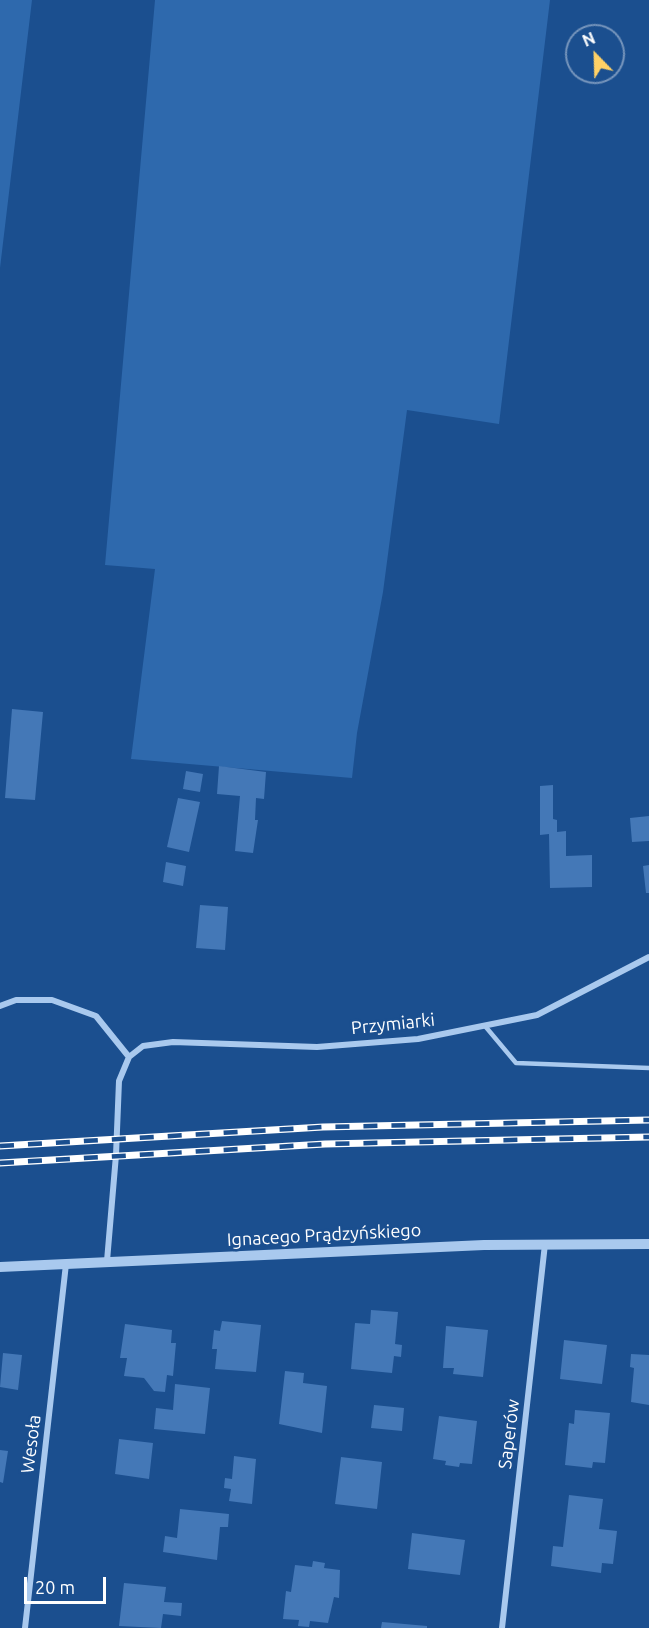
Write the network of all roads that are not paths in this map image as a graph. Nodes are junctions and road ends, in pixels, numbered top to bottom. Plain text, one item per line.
1 (649, 957) edge
2 (0, 1006) edge
3 (485, 1026) junction
4 (129, 1057) junction
5 (649, 1068) edge
6 (545, 1243) junction
7 (649, 1244) edge
8 (106, 1261) junction
9 (66, 1263) junction
10 (0, 1267) edge
11 (25, 1628) edge
12 (502, 1628) edge

1 - 3 street, Przymiarki
2 - 4 street
3 - 4 street, Przymiarki
3 - 5 lane
4 - 8 street
6 - 7 street, Ignacego Prądzyńskiego
6 - 8 street, Ignacego Prądzyńskiego
6 - 12 street, Saperów
8 - 9 street, Ignacego Prądzyńskiego
9 - 10 street, Ignacego Prądzyńskiego
9 - 11 street, Wesoła

